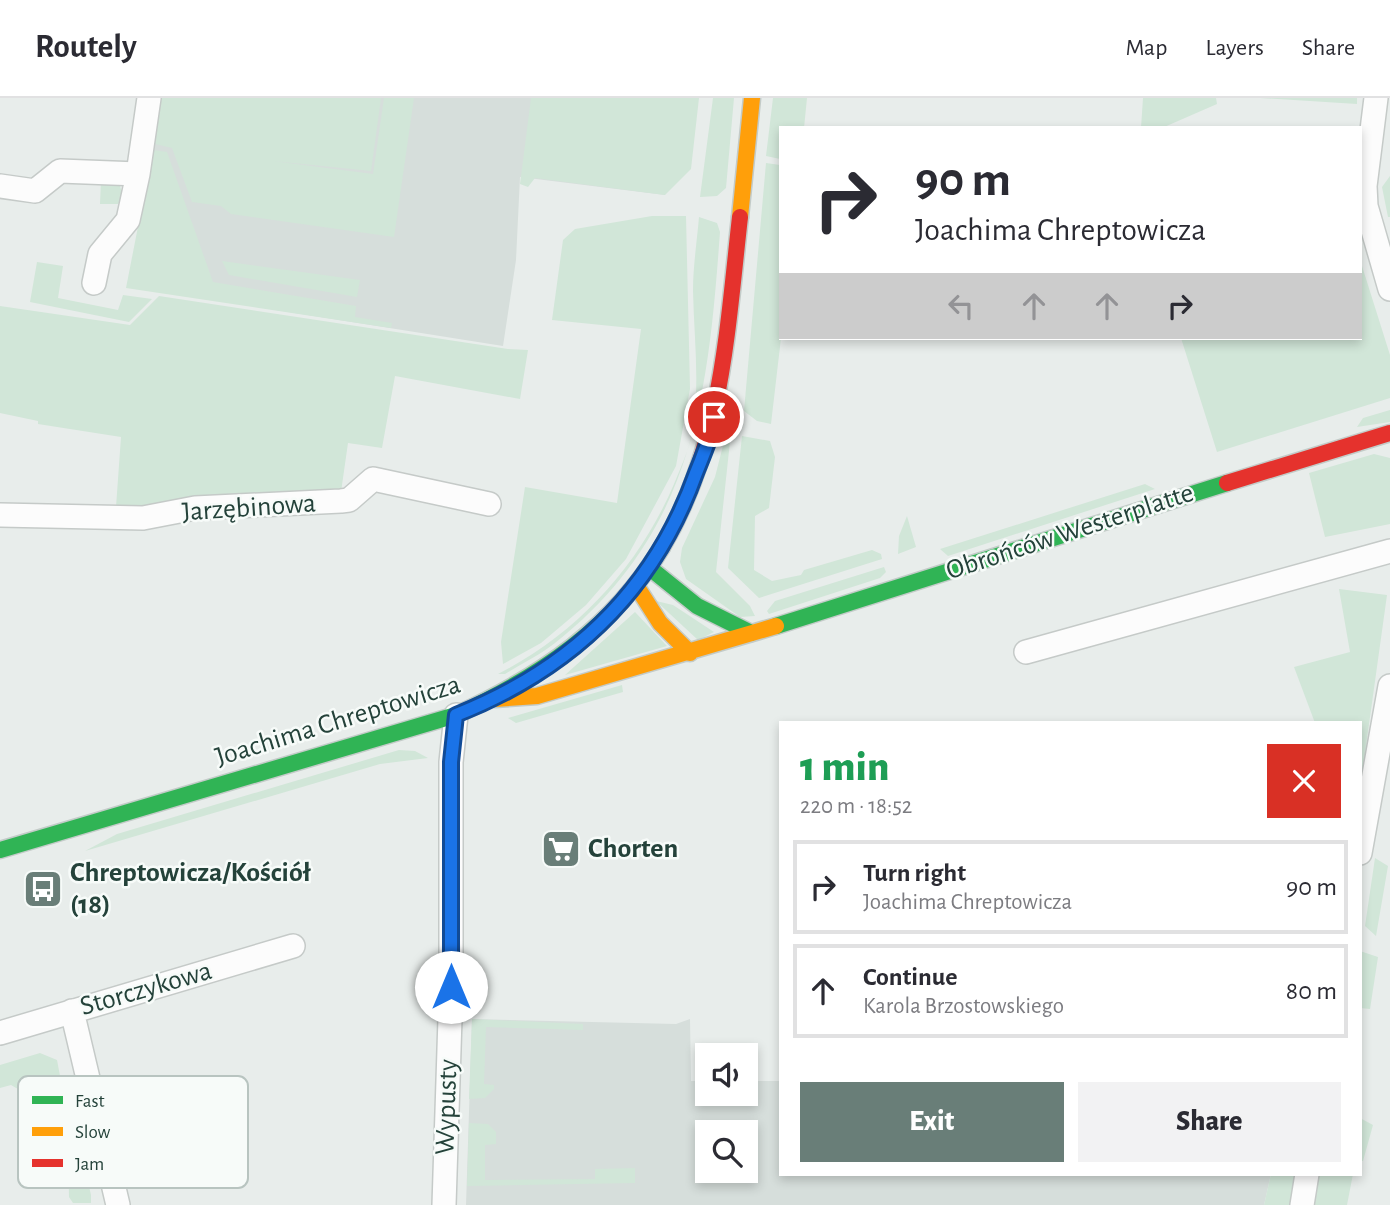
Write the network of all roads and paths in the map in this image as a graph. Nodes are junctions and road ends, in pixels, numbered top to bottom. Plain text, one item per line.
1 (149, 98) edge
2 (752, 98) edge
3 (1376, 98) edge
4 (138, 174) junction
5 (0, 186) edge
6 (94, 283) dead end
7 (1390, 289) edge
8 (1390, 433) edge
9 (489, 504) dead end
10 (0, 515) edge
11 (1390, 551) edge
12 (650, 569) junction
13 (637, 587) junction
14 (751, 633) junction
15 (1027, 652) dead end
16 (690, 653) junction
17 (1390, 685) edge
18 (495, 699) junction
19 (456, 715) junction
20 (1362, 842) edge
21 (0, 850) edge
22 (293, 946) dead end
23 (72, 1011) junction
24 (0, 1033) edge
25 (87, 1076) edge
26 (1307, 1176) edge
27 (444, 1205) edge
28 (1301, 1205) edge

1 - 4 street
2 - 12 main road, Joachima Chreptowicza
3 - 7 street
4 - 5 street
4 - 6 street
8 - 14 main road, Obrońców Westerplatte
9 - 10 street, Jarzębinowa
11 - 15 street
12 - 13 main road, Joachima Chreptowicza
12 - 14 main road
13 - 16 main road
13 - 18 main road, Joachima Chreptowicza
14 - 16 main road, Obrońców Westerplatte
16 - 18 main road, Obrońców Westerplatte
17 - 20 street
18 - 19 main road, Joachima Chreptowicza
19 - 21 main road, Joachima Chreptowicza
19 - 27 street, Wypusty
22 - 23 street, Storczykowa
23 - 24 street, Storczykowa
23 - 25 street
26 - 28 street

